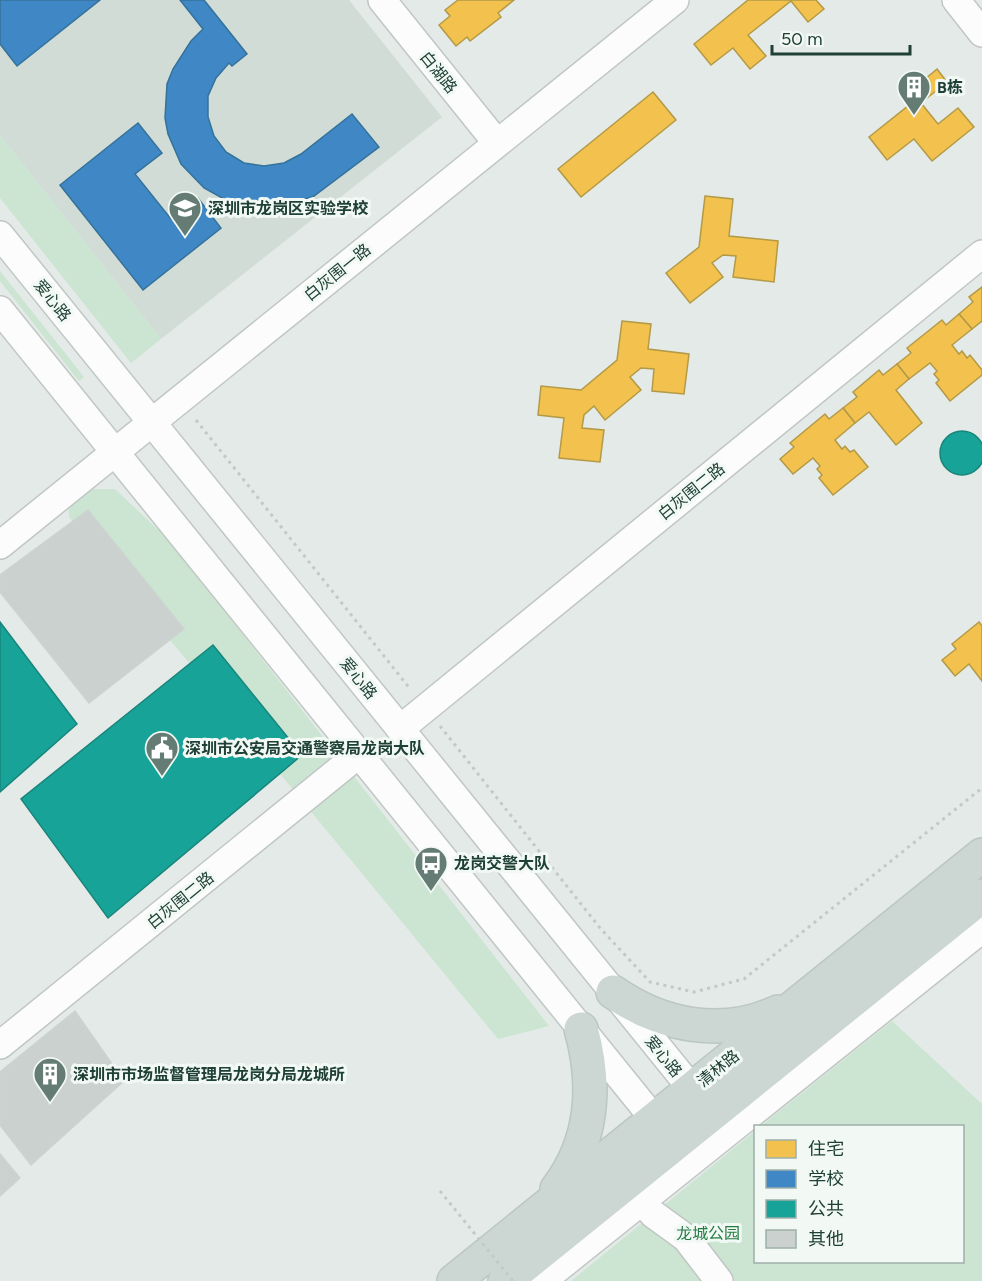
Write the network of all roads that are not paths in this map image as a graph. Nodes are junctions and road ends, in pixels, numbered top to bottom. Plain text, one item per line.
1 (382, 0) edge
2 (645, 0) edge
3 (675, 0) edge
4 (956, 0) edge
5 (982, 33) edge
6 (492, 136) junction
7 (0, 235) edge
8 (982, 254) edge
9 (0, 310) edge
10 (146, 416) junction
11 (110, 445) junction
12 (0, 522) edge
13 (0, 545) edge
14 (400, 729) junction
15 (359, 754) junction
16 (982, 855) edge
17 (982, 896) edge
18 (982, 929) edge
19 (613, 992) junction
20 (799, 1003) junction
21 (581, 1029) junction
22 (0, 1045) edge
23 (692, 1089) junction
24 (654, 1119) junction
25 (694, 1129) junction
26 (642, 1202) junction
27 (540, 1212) junction
28 (454, 1281) edge
29 (505, 1281) edge
30 (542, 1281) edge
31 (719, 1281) edge

1 - 6 street, 白湖路
2 - 6 street, 白灰围一路
3 - 6 street, 白灰围一路
4 - 5 street
6 - 10 street, 白灰围一路
7 - 10 street, 爱心路
8 - 14 street, 白灰围二路
9 - 11 street
10 - 11 street, 白灰围一路
10 - 14 street, 爱心路
11 - 12 street, 白灰围一路
11 - 13 street, 白灰围一路
11 - 15 street
14 - 19 street, 爱心路
15 - 21 street
15 - 22 street, 白灰围二路
16 - 20 main road, 清林路
17 - 25 main road, 清林路
18 - 26 street
19 - 20 main road
19 - 23 street, 爱心路
20 - 23 main road, 清林路
21 - 24 street
21 - 27 main road
23 - 24 main road, 清林路
23 - 25 street, 爱心路
24 - 25 street
24 - 27 main road, 清林路
25 - 29 main road, 清林路
26 - 30 street
26 - 31 street
27 - 28 main road, 清林路

